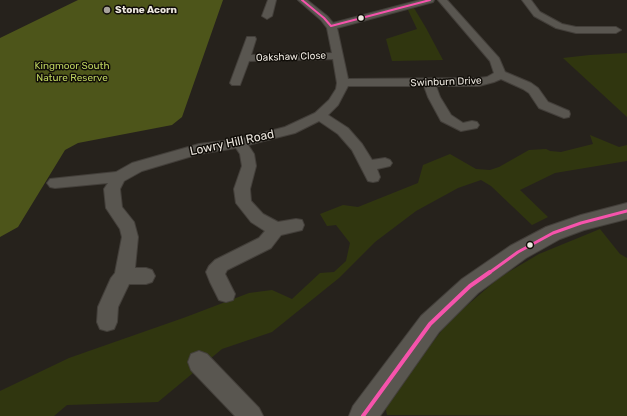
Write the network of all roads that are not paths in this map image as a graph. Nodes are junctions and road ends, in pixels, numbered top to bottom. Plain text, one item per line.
1 (272, 0) edge
2 (302, 0) edge
3 (430, 0) edge
4 (442, 0) edge
5 (526, 0) edge
6 (267, 16) dead end
7 (331, 26) junction
8 (616, 30) dead end
9 (251, 39) dead end
10 (338, 56) junction
11 (244, 58) junction
12 (500, 74) junction
13 (236, 83) dead end
14 (343, 83) junction
15 (429, 83) junction
16 (543, 105) junction
17 (564, 114) dead end
18 (320, 116) junction
19 (552, 121) dead end
20 (465, 130) dead end
21 (240, 143) junction
22 (385, 163) dead end
23 (119, 177) junction
24 (55, 183) dead end
25 (627, 211) edge
26 (296, 225) dead end
27 (276, 229) junction
28 (124, 276) junction
29 (146, 276) dead end
30 (226, 294) dead end
31 (107, 322) dead end
32 (199, 362) dead end
33 (252, 416) edge
34 (363, 416) edge

1 - 6 street
2 - 7 street
3 - 7 street
4 - 12 street, Swinburn Drive
5 - 8 street
7 - 10 street
9 - 11 street, Oakshaw Close
10 - 11 street, Oakshaw Close
10 - 14 street
11 - 13 street, Oakshaw Close
12 - 15 street, Swinburn Drive
12 - 16 street
14 - 15 street, Swinburn Drive
14 - 18 street, Lowry Hill Road
15 - 20 street
16 - 17 street
16 - 19 street
18 - 21 street, Lowry Hill Road
18 - 22 street
21 - 23 street, Lowry Hill Road
21 - 27 street
23 - 24 street, Lowry Hill Road
23 - 28 street
25 - 34 street
26 - 27 street
27 - 30 street
28 - 29 street
28 - 31 street
32 - 33 street

